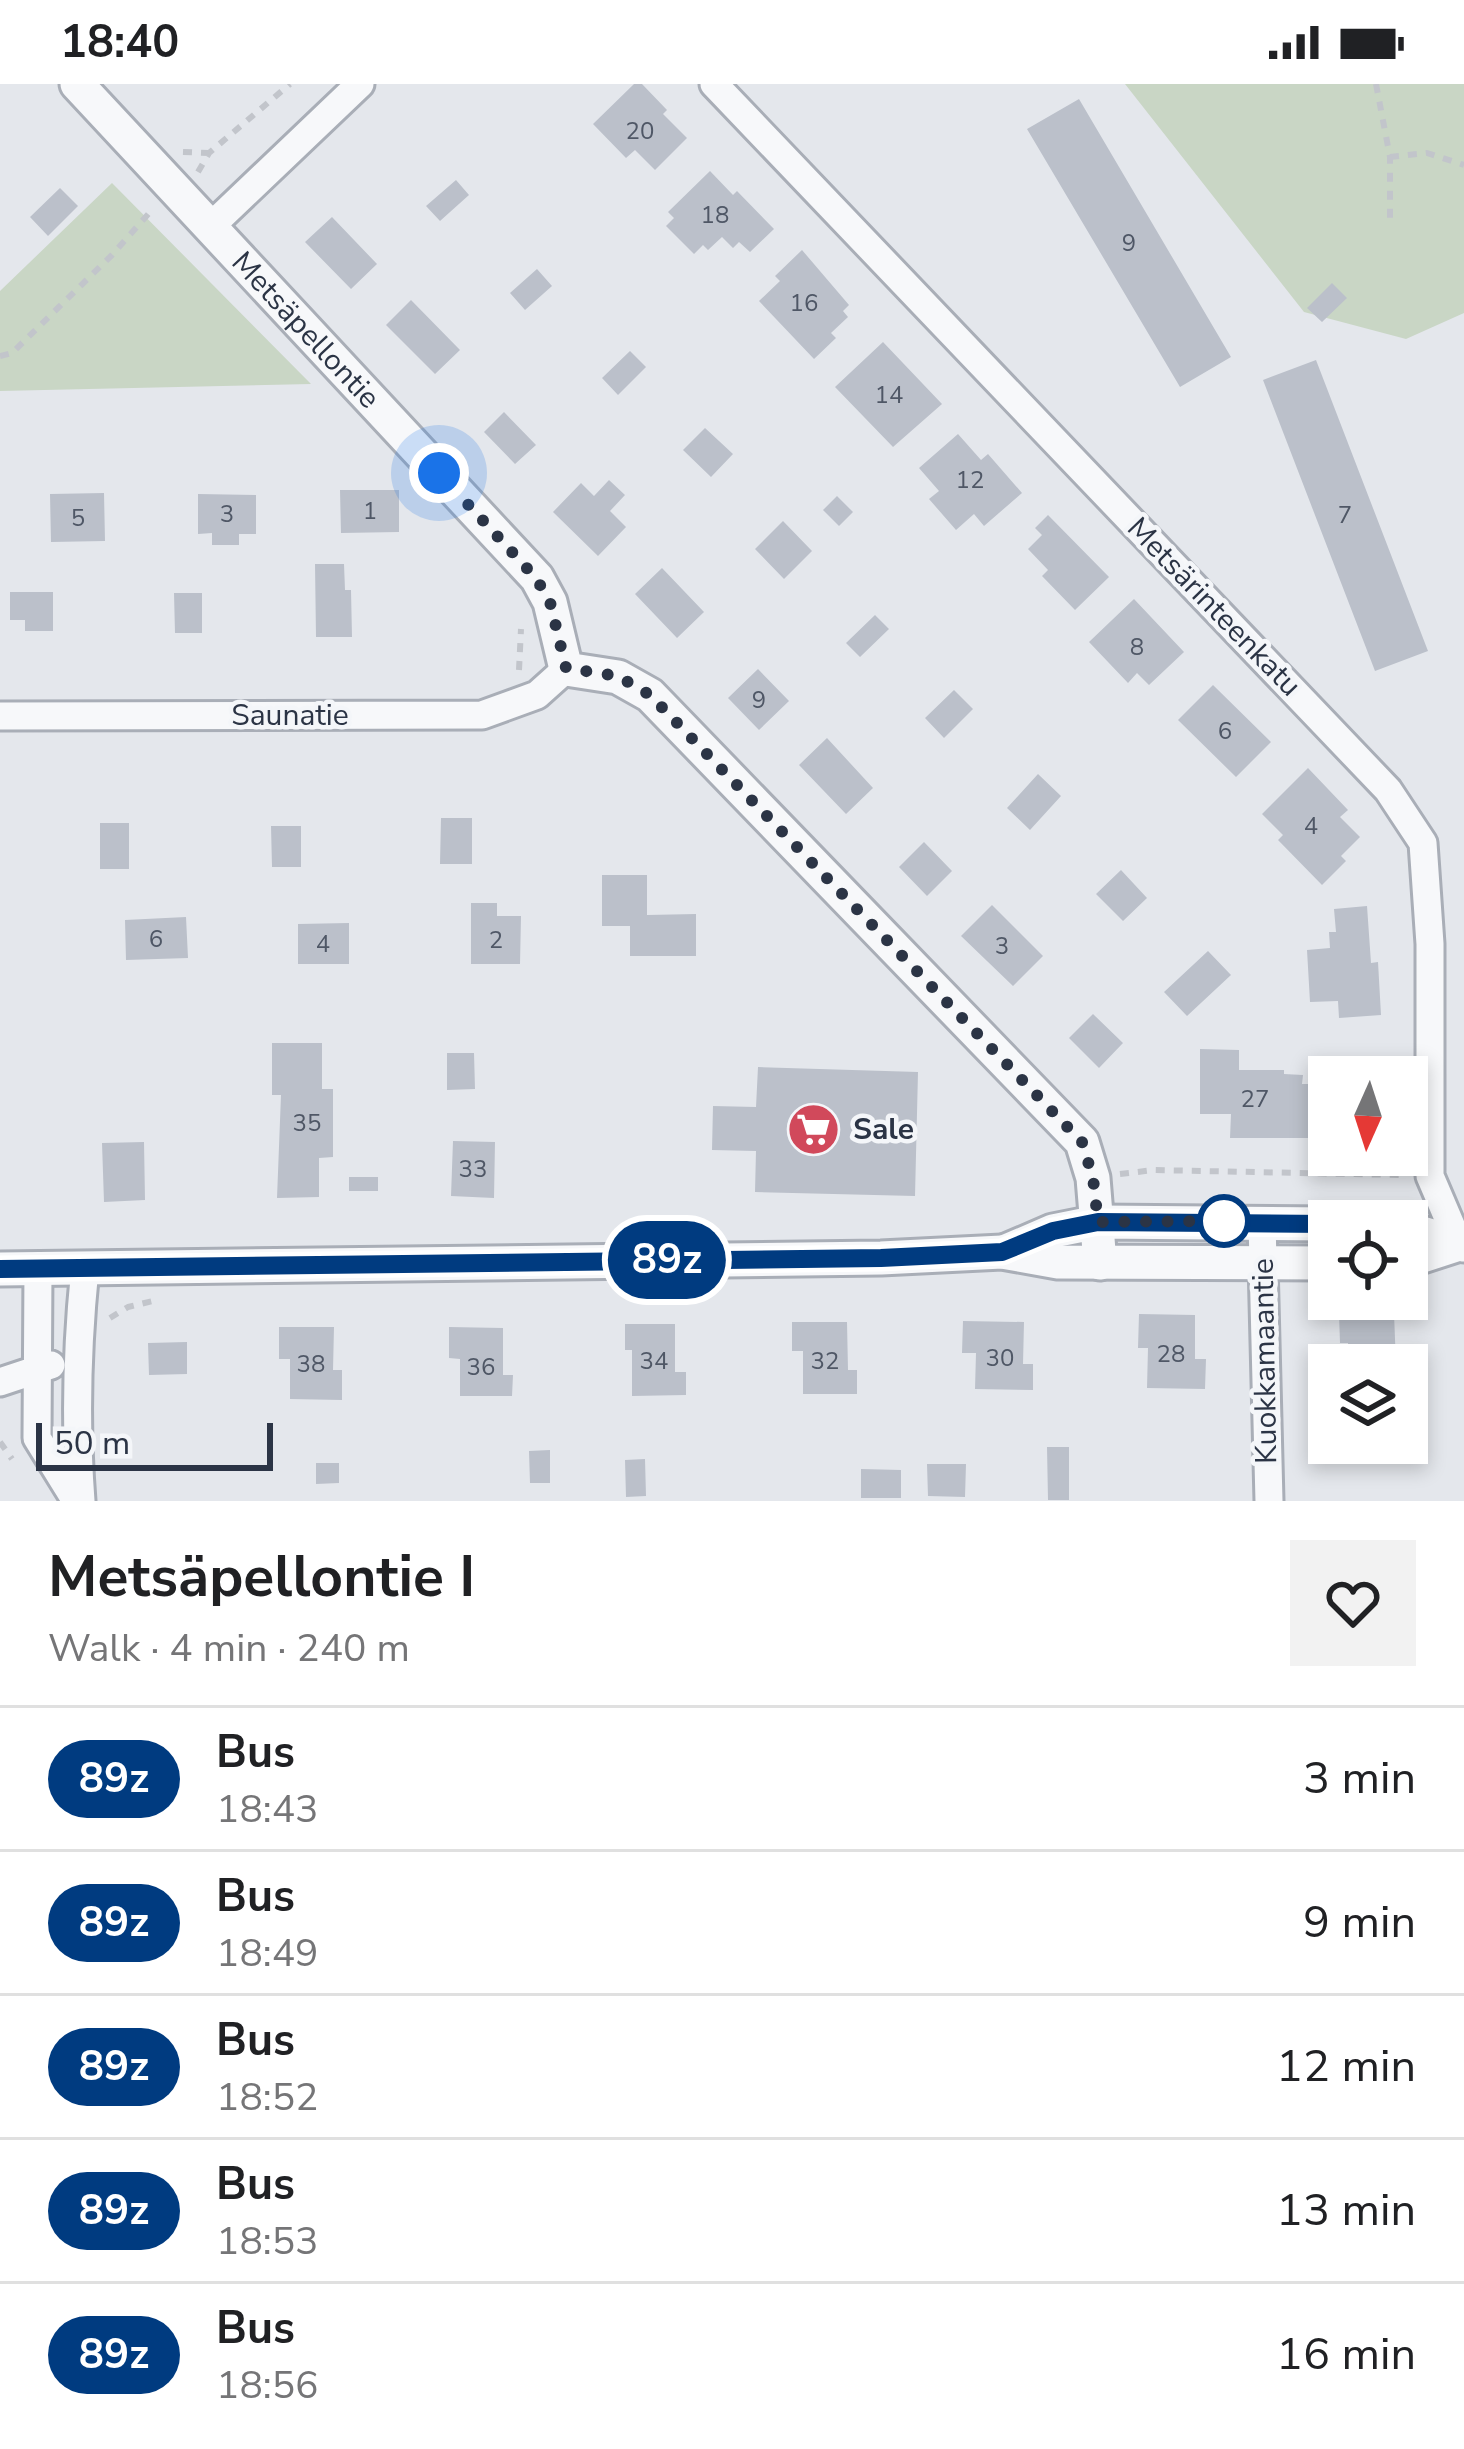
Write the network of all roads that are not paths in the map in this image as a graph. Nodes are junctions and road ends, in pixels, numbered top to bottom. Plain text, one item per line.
1 (77, 84) edge
2 (360, 84) edge
3 (715, 84) edge
4 (210, 227) junction
5 (566, 668) junction
6 (0, 716) edge
7 (1098, 1222) junction
8 (1262, 1222) junction
9 (1308, 1223) edge
10 (1428, 1235) edge
11 (1461, 1245) edge
12 (1002, 1252) junction
13 (1428, 1255) edge
14 (1100, 1263) junction
15 (1308, 1264) edge
16 (1263, 1265) junction
17 (86, 1268) junction
18 (0, 1269) edge
19 (38, 1269) junction
20 (80, 1361) junction
21 (38, 1366) junction
22 (0, 1382) edge
23 (79, 1501) edge
24 (1269, 1501) edge

1 - 4 street, Metsäpellontie
2 - 4 street
3 - 11 street, Metsärinteenkatu
4 - 5 street, Metsäpellontie
5 - 6 street, Saunatie
5 - 7 street
7 - 8 street
7 - 12 street
7 - 14 street
8 - 9 street
8 - 16 street, Kuokkamaantie
10 - 11 street
11 - 13 street
12 - 14 street
12 - 17 street
14 - 16 street
15 - 16 street
16 - 24 street, Kuokkamaantie
17 - 19 street
17 - 20 street
18 - 19 street
19 - 21 street
20 - 21 street
20 - 23 street
21 - 22 street
21 - 23 street

